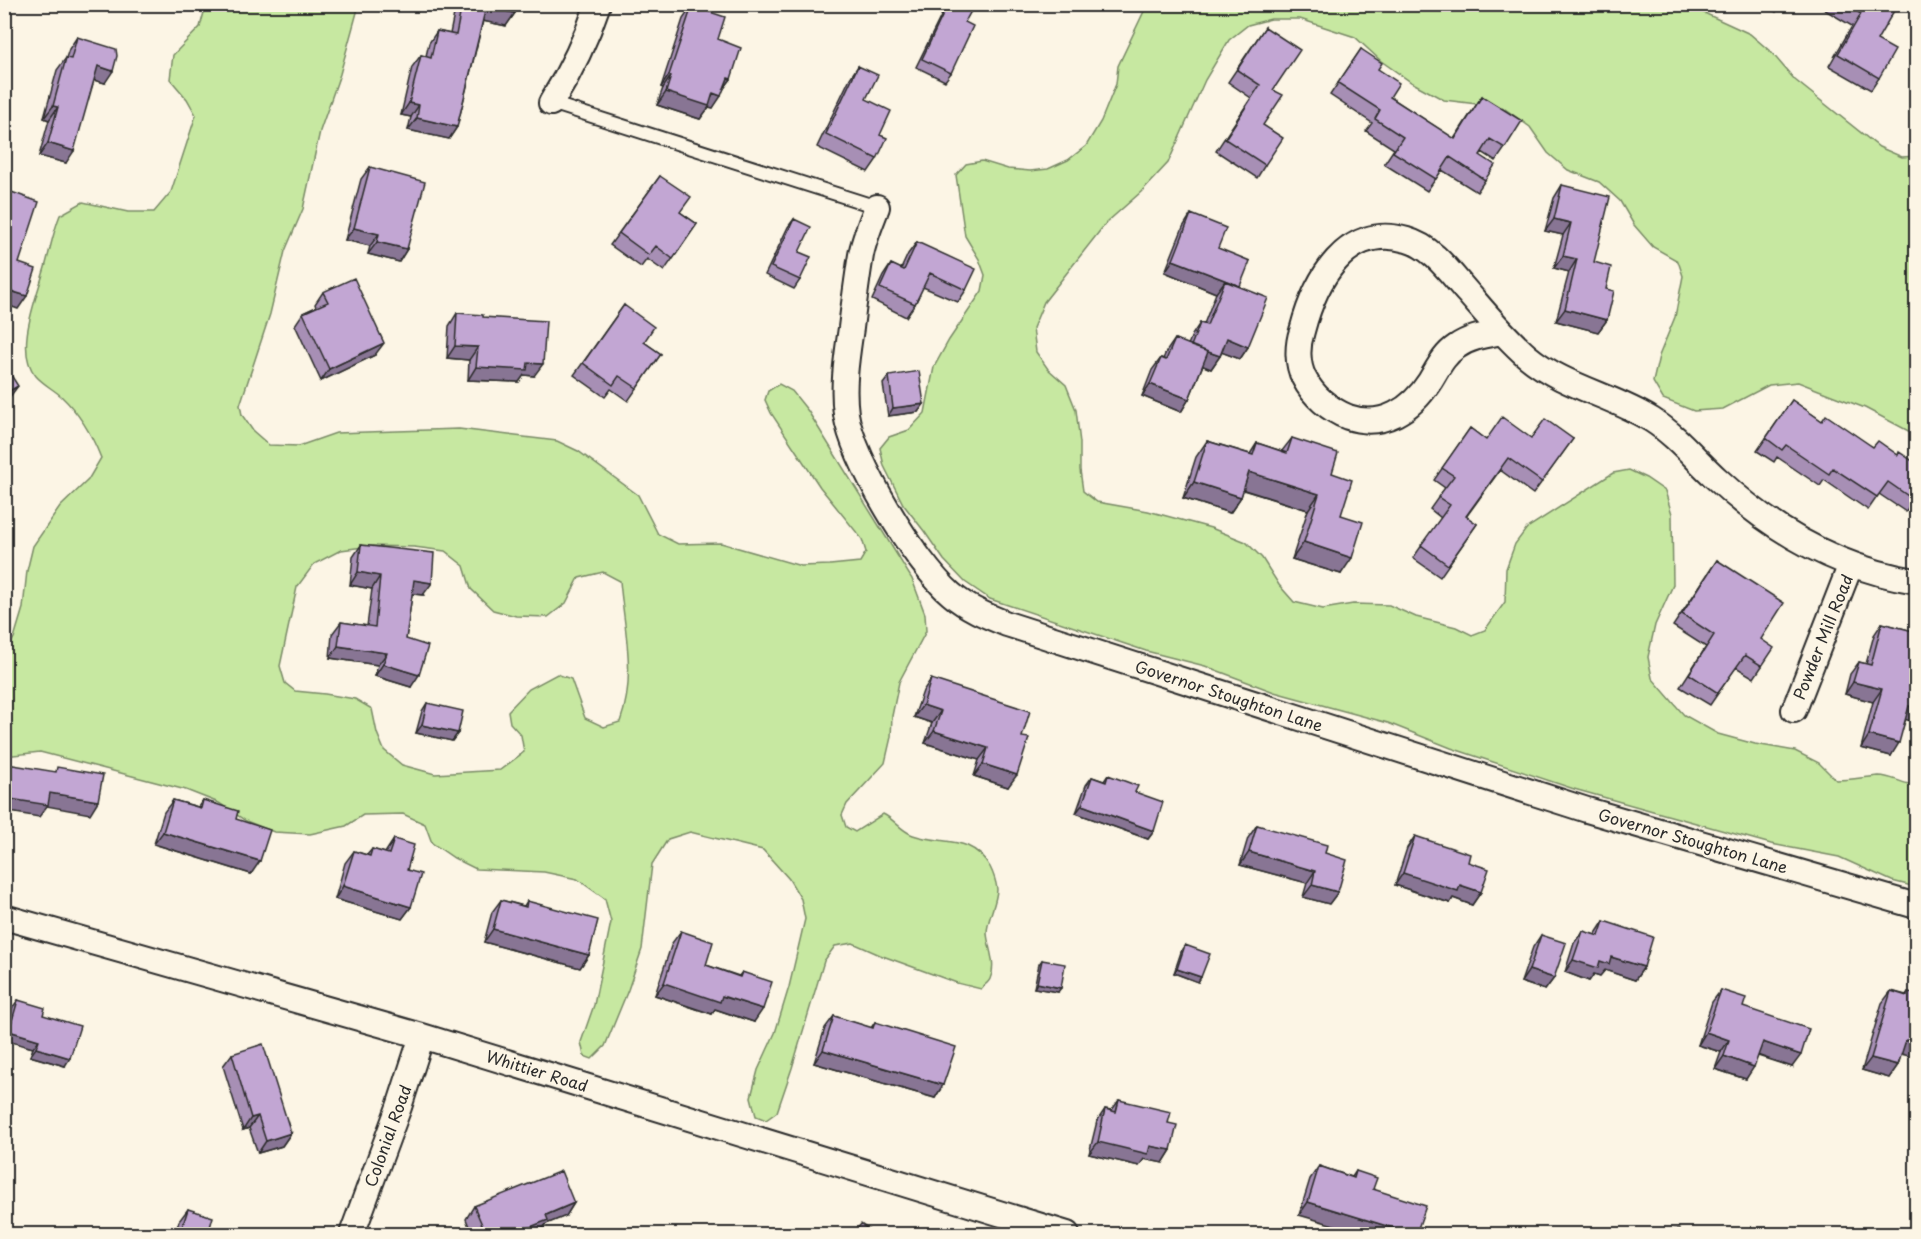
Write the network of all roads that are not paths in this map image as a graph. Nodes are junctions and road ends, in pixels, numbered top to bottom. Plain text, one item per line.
1 (598, 4) edge
2 (551, 103) joint
3 (877, 207) joint
4 (1502, 332) junction
5 (1851, 564) junction
6 (1917, 582) edge
7 (1794, 710) dead end
8 (1917, 906) edge
9 (4, 917) edge
10 (422, 1036) junction
11 (352, 1234) edge
12 (1067, 1234) edge

1 - 2 street
2 - 3 lane
3 - 8 street, Governor Stoughton Lane
4 - 4 street
4 - 5 street
5 - 6 street
5 - 7 street, Powder Mill Road
9 - 10 street, Whittier Road
10 - 11 street, Colonial Road
10 - 12 street, Whittier Road

